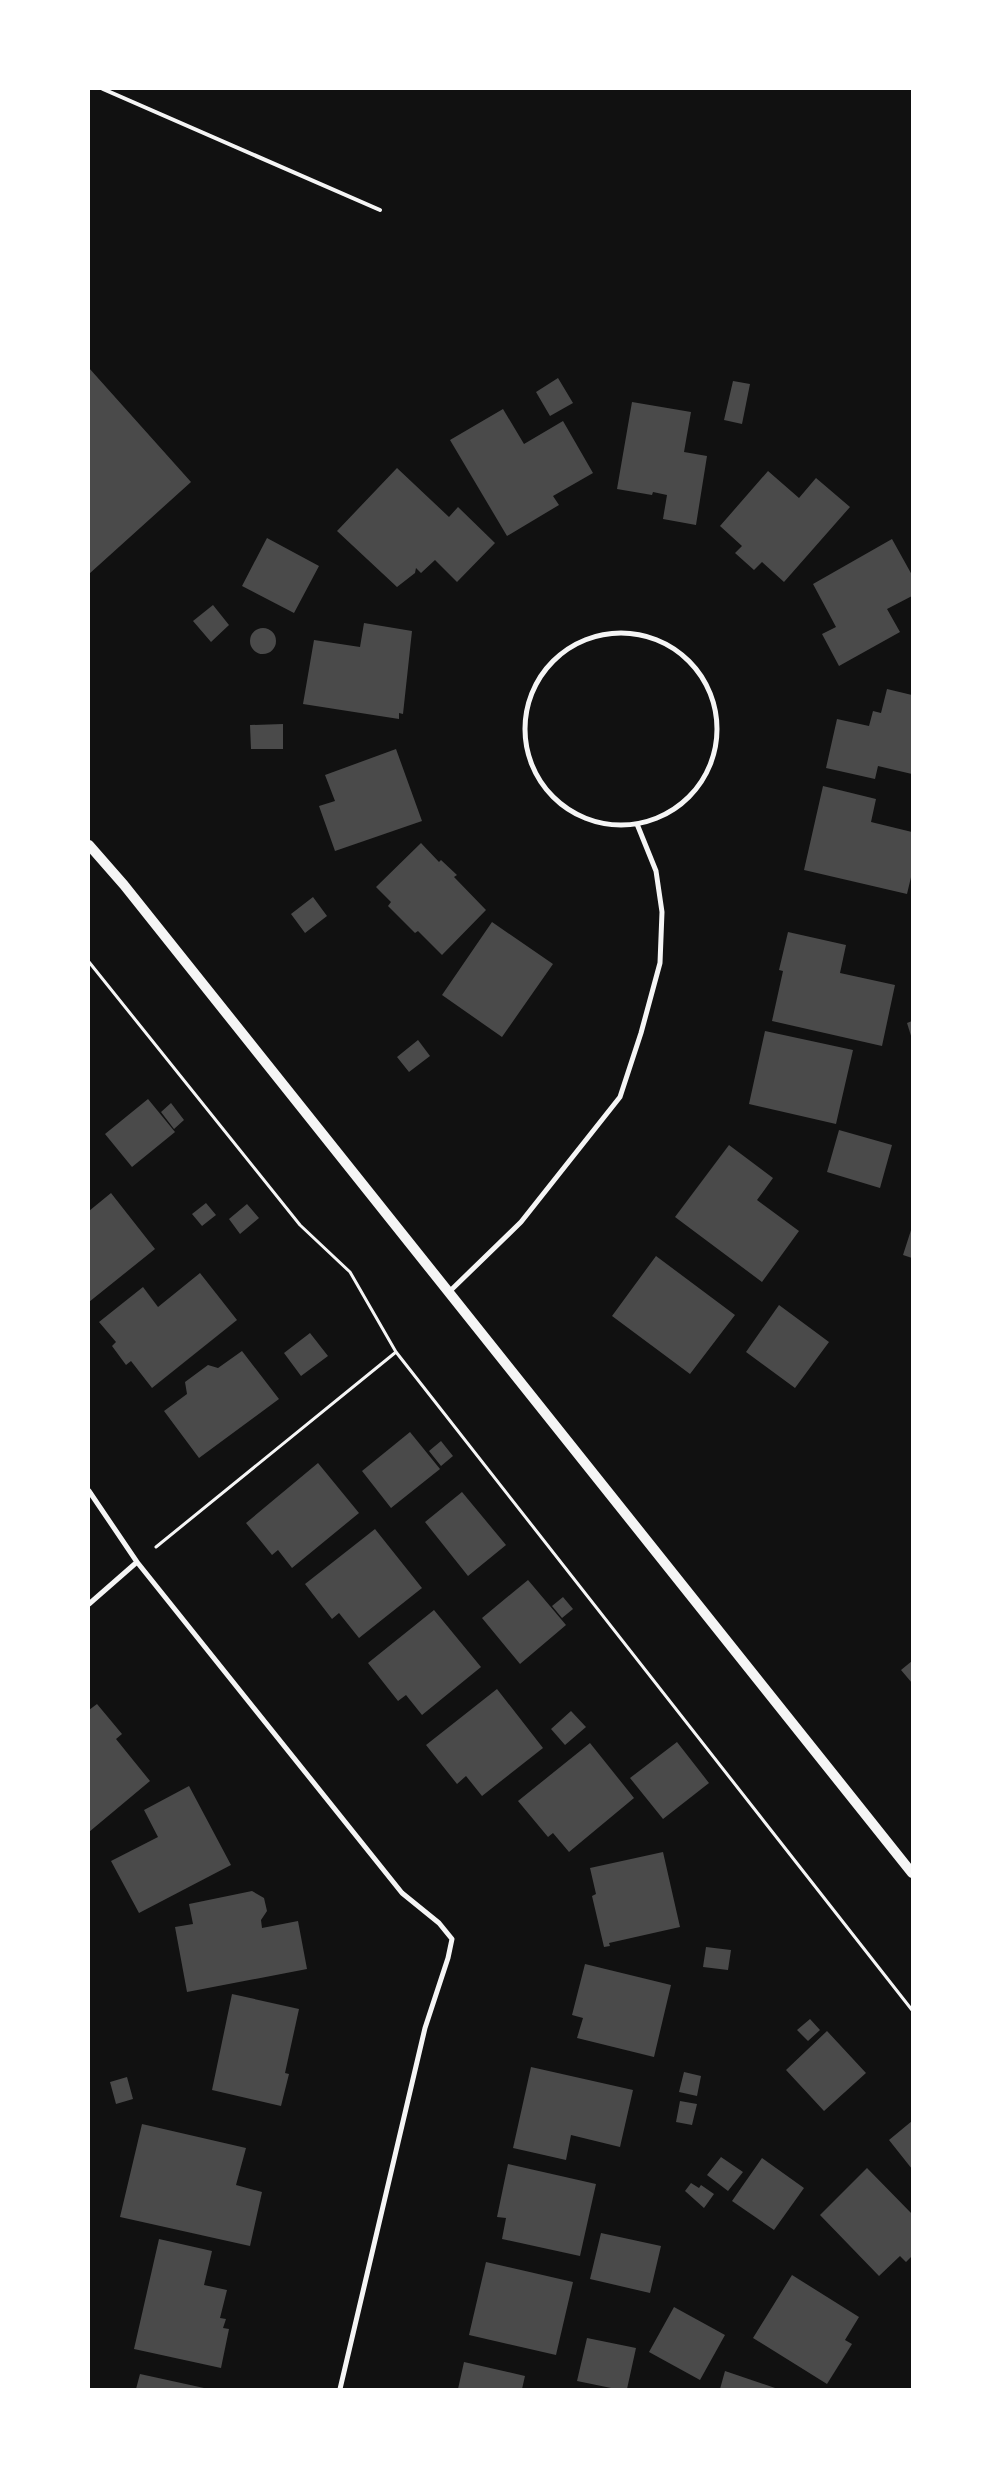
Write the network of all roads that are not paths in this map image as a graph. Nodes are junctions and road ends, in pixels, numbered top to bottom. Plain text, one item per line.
1 (103, 89) edge
2 (380, 210) dead end
3 (637, 824) junction
4 (89, 845) edge
5 (448, 1293) junction
6 (89, 1491) edge
7 (137, 1562) junction
8 (89, 1604) edge
9 (912, 1872) edge
10 (340, 2389) edge

1 - 2 lane
3 - 3 street
3 - 5 street
4 - 5 main road
5 - 9 main road
6 - 7 street
7 - 8 street
7 - 10 street

